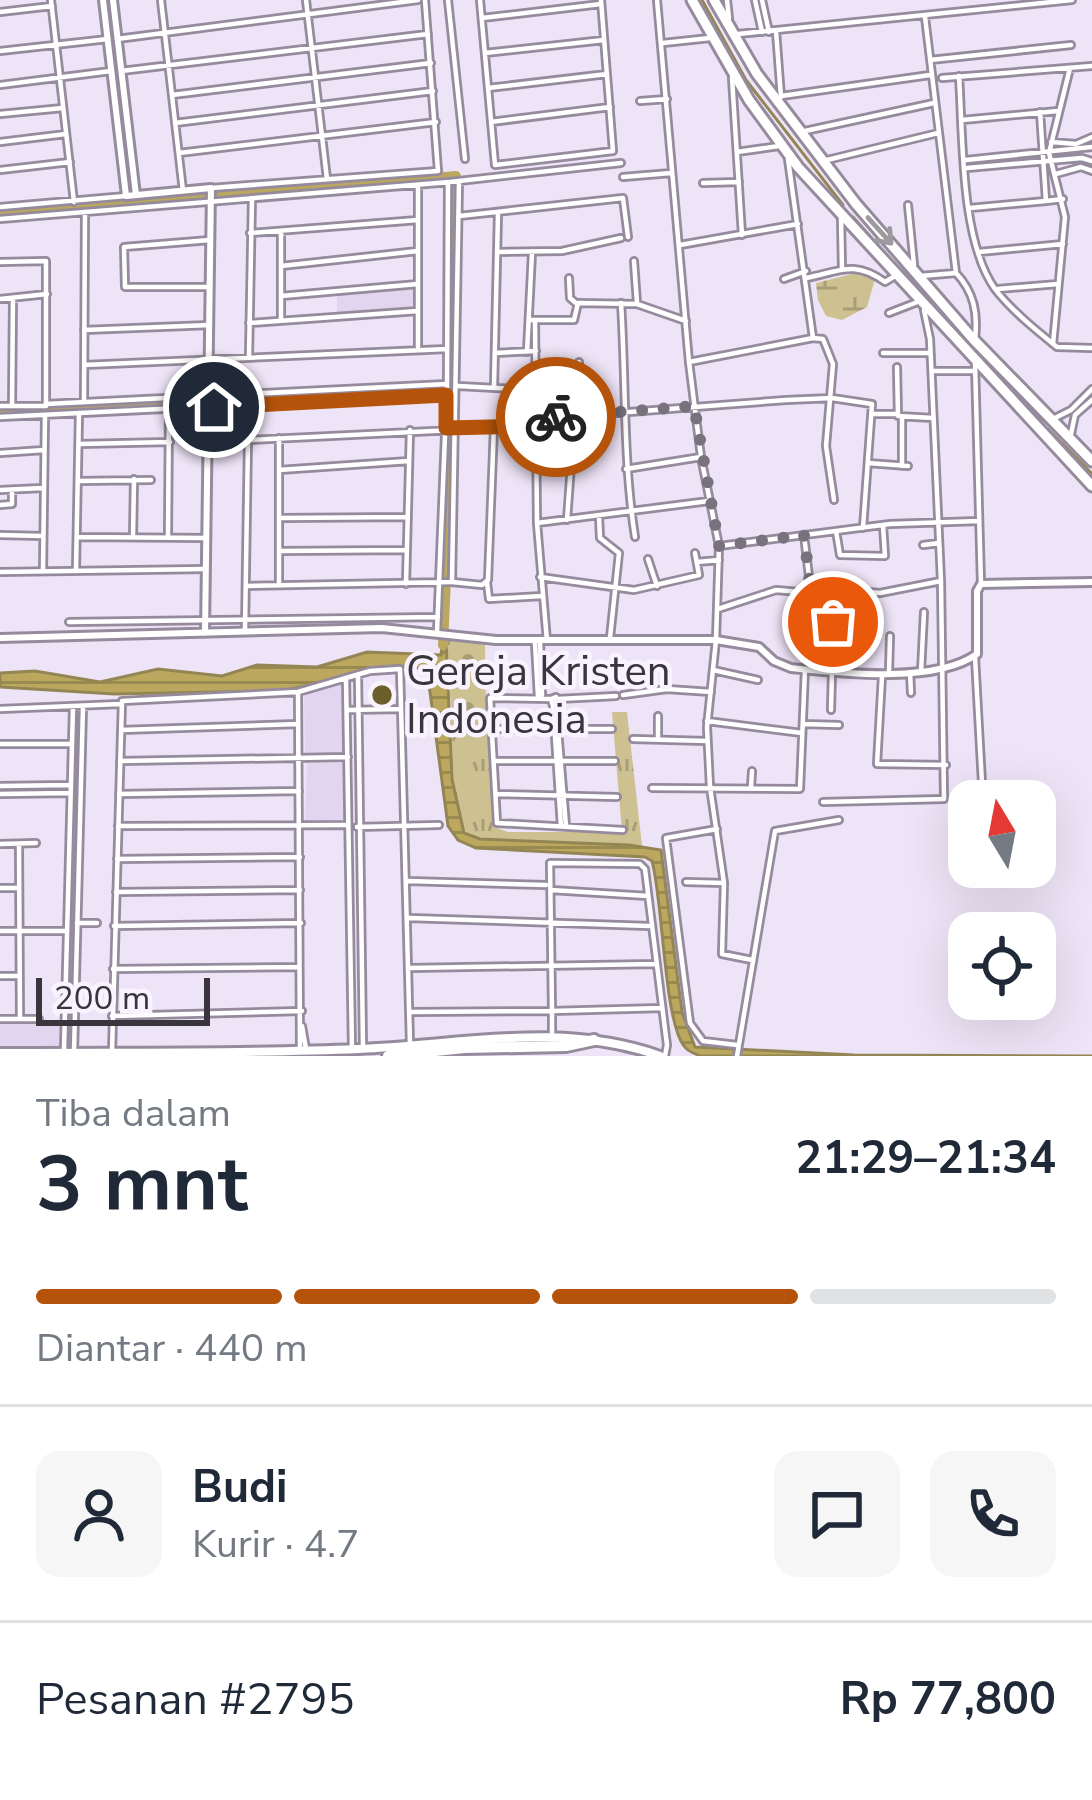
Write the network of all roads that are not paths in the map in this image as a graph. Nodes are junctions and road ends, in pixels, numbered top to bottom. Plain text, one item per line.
1 (103, 0) edge
2 (113, 0) edge
3 (160, 0) edge
4 (306, 0) edge
5 (422, 0) edge
6 (448, 0) edge
7 (480, 0) edge
8 (657, 0) edge
9 (692, 0) edge
10 (714, 0) edge
11 (728, 0) edge
12 (758, 0) edge
13 (1072, 0) edge
14 (601, 2) edge
15 (52, 3) edge
16 (1028, 3) edge
17 (0, 12) edge
18 (307, 15) junction
19 (926, 17) junction
20 (482, 18) junction
21 (769, 32) junction
22 (731, 33) junction
23 (164, 34) junction
24 (428, 34) junction
25 (710, 38) junction
26 (112, 39) junction
27 (604, 40) junction
28 (663, 44) junction
29 (56, 45) junction
30 (1071, 45) dead end
31 (311, 49) junction
32 (0, 51) edge
33 (484, 53) junction
34 (930, 60) junction
35 (431, 63) junction
36 (169, 66) junction
37 (1092, 66) edge
38 (1070, 68) junction
39 (111, 71) junction
40 (121, 71) junction
41 (732, 73) junction
42 (607, 74) junction
43 (932, 75) junction
44 (959, 76) junction
45 (60, 77) junction
46 (315, 78) junction
47 (942, 78) dead end
48 (0, 85) edge
49 (488, 88) junction
50 (433, 91) junction
51 (172, 95) junction
52 (667, 99) junction
53 (640, 100) dead end
54 (781, 101) junction
55 (934, 104) junction
56 (318, 106) junction
57 (610, 107) junction
58 (64, 108) junction
59 (1060, 111) junction
60 (1040, 112) junction
61 (0, 115) edge
62 (962, 120) junction
63 (436, 122) junction
64 (490, 122) junction
65 (175, 123) junction
66 (799, 132) junction
67 (938, 133) junction
68 (67, 134) junction
69 (322, 136) junction
70 (1092, 137) edge
71 (0, 142) edge
72 (1051, 142) junction
73 (784, 148) junction
74 (737, 152) junction
75 (178, 153) junction
76 (1089, 154) edge
77 (1046, 158) junction
78 (465, 160) dead end
79 (822, 161) junction
80 (70, 162) junction
81 (621, 163) dead end
82 (966, 164) junction
83 (794, 168) junction
84 (0, 170) edge
85 (1092, 171) edge
86 (671, 173) junction
87 (1056, 174) junction
88 (623, 177) dead end
89 (327, 179) junction
90 (454, 182) junction
91 (739, 182) junction
92 (703, 183) dead end
93 (418, 184) junction
94 (183, 191) junction
95 (136, 195) junction
96 (211, 195) junction
97 (125, 196) junction
98 (251, 197) junction
99 (1063, 199) junction
100 (1046, 201) junction
101 (74, 202) junction
102 (856, 204) junction
103 (908, 205) dead end
104 (0, 207) edge
105 (970, 208) junction
106 (85, 212) junction
107 (498, 213) junction
108 (459, 216) junction
109 (841, 218) junction
110 (0, 219) edge
111 (418, 220) junction
112 (798, 224) junction
113 (281, 231) junction
114 (250, 233) junction
115 (742, 235) junction
116 (210, 240) junction
117 (1063, 244) junction
118 (680, 245) junction
119 (418, 251) junction
120 (979, 251) junction
121 (498, 252) junction
122 (532, 253) junction
123 (634, 261) dead end
124 (0, 262) edge
125 (281, 266) junction
126 (842, 269) junction
127 (917, 273) junction
128 (956, 273) junction
129 (806, 274) junction
130 (896, 275) junction
131 (569, 278) dead end
132 (784, 279) dead end
133 (418, 284) junction
134 (1058, 284) junction
135 (210, 287) junction
136 (1017, 287) junction
137 (995, 289) junction
138 (47, 294) junction
139 (281, 296) junction
140 (13, 298) junction
141 (0, 299) edge
142 (621, 303) junction
143 (922, 303) junction
144 (577, 304) junction
145 (637, 304) junction
146 (1014, 307) junction
147 (418, 310) junction
148 (889, 313) dead end
149 (281, 320) junction
150 (532, 320) junction
151 (686, 320) junction
152 (250, 323) junction
153 (210, 325) junction
154 (1054, 327) junction
155 (85, 330) junction
156 (1037, 331) junction
157 (813, 338) junction
158 (974, 340) junction
159 (1053, 345) junction
160 (1092, 348) edge
161 (418, 349) junction
162 (448, 349) junction
163 (536, 351) junction
164 (527, 352) junction
165 (883, 352) dead end
166 (495, 353) junction
167 (930, 353) junction
168 (249, 357) junction
169 (210, 360) junction
170 (579, 362) dead end
171 (689, 362) junction
172 (84, 365) junction
173 (898, 367) dead end
174 (975, 367) junction
175 (931, 371) junction
176 (457, 386) junction
177 (494, 387) junction
178 (447, 389) junction
179 (537, 389) junction
180 (1092, 389) edge
181 (832, 398) junction
182 (1092, 400) edge
183 (209, 401) junction
184 (84, 402) junction
185 (0, 406) edge
186 (12, 406) junction
187 (694, 406) junction
188 (46, 409) junction
189 (169, 409) junction
190 (628, 411) junction
191 (79, 413) junction
192 (1073, 413) junction
193 (873, 414) junction
194 (580, 415) junction
195 (900, 416) junction
196 (0, 417) edge
197 (933, 418) junction
198 (1052, 420) junction
199 (537, 422) junction
200 (494, 427) junction
201 (451, 428) junction
202 (410, 430) junction
203 (536, 435) junction
204 (583, 435) dead end
205 (279, 438) junction
206 (248, 440) junction
207 (1072, 440) junction
208 (170, 442) junction
209 (208, 442) junction
210 (79, 444) junction
211 (44, 450) junction
212 (0, 453) edge
213 (701, 457) junction
214 (409, 461) junction
215 (1092, 461) edge
216 (868, 464) junction
217 (571, 465) dead end
218 (279, 470) junction
219 (626, 470) junction
220 (134, 479) junction
221 (151, 479) dead end
222 (78, 481) junction
223 (1092, 486) edge
224 (43, 488) junction
225 (0, 490) edge
226 (12, 490) junction
227 (834, 500) dead end
228 (709, 501) junction
229 (0, 505) edge
230 (631, 513) junction
231 (599, 516) junction
232 (407, 517) junction
233 (279, 518) junction
234 (937, 519) junction
235 (567, 520) junction
236 (979, 521) junction
237 (537, 523) junction
238 (883, 525) junction
239 (863, 528) junction
240 (836, 531) junction
241 (804, 535) junction
242 (0, 536) edge
243 (42, 536) junction
244 (77, 537) junction
245 (133, 537) junction
246 (635, 537) dead end
247 (168, 538) junction
248 (207, 538) junction
249 (939, 543) junction
250 (923, 545) dead end
251 (719, 546) junction
252 (406, 550) junction
253 (279, 551) junction
254 (695, 553) dead end
255 (649, 559) dead end
256 (719, 560) junction
257 (697, 562) junction
258 (206, 569) junction
259 (0, 572) edge
260 (43, 572) junction
261 (76, 572) junction
262 (540, 578) junction
263 (981, 579) junction
264 (488, 581) junction
265 (941, 581) junction
266 (1092, 582) edge
267 (446, 583) junction
268 (406, 584) junction
269 (279, 585) junction
270 (247, 586) junction
271 (657, 586) junction
272 (615, 588) junction
273 (811, 593) junction
274 (542, 596) junction
275 (834, 596) junction
276 (718, 607) junction
277 (924, 612) dead end
278 (438, 616) junction
279 (206, 620) junction
280 (69, 622) dead end
281 (92, 622) junction
282 (246, 626) junction
283 (206, 633) junction
284 (442, 633) junction
285 (890, 636) dead end
286 (92, 637) junction
287 (0, 638) edge
288 (716, 640) junction
289 (541, 641) junction
290 (610, 641) junction
291 (975, 657) junction
292 (805, 669) junction
293 (944, 669) junction
294 (713, 670) junction
295 (831, 670) junction
296 (886, 672) junction
297 (910, 672) junction
298 (921, 672) junction
299 (358, 675) junction
300 (346, 678) junction
301 (758, 680) dead end
302 (298, 692) junction
303 (711, 692) junction
304 (911, 693) dead end
305 (540, 697) junction
306 (554, 702) junction
307 (122, 704) junction
308 (73, 707) junction
309 (82, 707) junction
310 (0, 709) edge
311 (401, 709) junction
312 (347, 710) junction
313 (358, 710) junction
314 (831, 710) dead end
315 (658, 716) dead end
316 (707, 721) junction
317 (298, 724) junction
318 (802, 724) junction
319 (839, 725) dead end
320 (491, 729) junction
321 (612, 729) dead end
322 (121, 730) junction
323 (557, 730) junction
324 (802, 733) junction
325 (633, 739) dead end
326 (658, 739) junction
327 (707, 741) junction
328 (0, 744) edge
329 (72, 744) junction
330 (348, 757) junction
331 (299, 758) junction
332 (120, 761) junction
333 (493, 761) junction
334 (615, 761) dead end
335 (559, 762) junction
336 (946, 765) junction
337 (752, 771) dead end
338 (982, 780) edge
339 (710, 787) junction
340 (751, 787) junction
341 (652, 788) dead end
342 (70, 789) junction
343 (0, 790) edge
344 (299, 790) junction
345 (119, 794) junction
346 (496, 794) junction
347 (562, 795) junction
348 (617, 796) dead end
349 (823, 802) dead end
350 (839, 820) dead end
351 (300, 824) junction
352 (349, 825) junction
353 (439, 825) dead end
354 (118, 826) junction
355 (407, 826) junction
356 (563, 826) junction
357 (360, 827) junction
358 (717, 829) junction
359 (623, 830) dead end
360 (36, 843) dead end
361 (0, 844) edge
362 (19, 844) junction
363 (300, 857) junction
364 (117, 859) junction
365 (68, 863) junction
366 (78, 864) junction
367 (408, 880) junction
368 (686, 882) dead end
369 (724, 883) junction
370 (0, 888) edge
371 (19, 888) junction
372 (549, 888) junction
373 (301, 890) junction
374 (116, 892) junction
375 (648, 896) junction
376 (409, 918) junction
377 (77, 923) junction
378 (97, 923) dead end
379 (301, 923) junction
380 (550, 923) junction
381 (114, 926) junction
382 (651, 926) junction
383 (0, 931) edge
384 (20, 931) junction
385 (66, 931) junction
386 (752, 960) junction
387 (656, 964) junction
388 (551, 966) junction
389 (302, 967) junction
390 (410, 968) junction
391 (113, 969) junction
392 (0, 976) edge
393 (20, 976) junction
394 (662, 1008) junction
395 (551, 1011) junction
396 (302, 1012) junction
397 (410, 1012) junction
398 (112, 1016) junction
399 (0, 1019) edge
400 (20, 1019) junction
401 (39, 1019) dead end
402 (552, 1038) junction
403 (594, 1040) junction
404 (410, 1044) junction
405 (303, 1049) junction
406 (358, 1049) junction
407 (737, 1050) edge
408 (69, 1052) junction
409 (112, 1052) junction
410 (0, 1053) edge
411 (650, 1054) edge
412 (388, 1056) edge
413 (663, 1056) edge

1 - 26 street
2 - 26 street
3 - 23 street
4 - 18 street
5 - 18 street
5 - 24 street
6 - 78 street
7 - 20 street
8 - 28 street
9 - 25 main road
10 - 22 main road
11 - 22 street
12 - 21 street
13 - 16 street
14 - 20 street
14 - 27 street
15 - 17 street
15 - 29 street
16 - 19 street
18 - 23 street
18 - 31 street
19 - 21 street
19 - 34 street
20 - 33 street
21 - 22 street
21 - 54 street
22 - 54 main road
23 - 26 street
23 - 36 street
24 - 31 street
24 - 35 street
25 - 28 street
25 - 41 main road
26 - 29 street
26 - 39 street
26 - 40 street
27 - 33 street
27 - 42 street
28 - 52 street
29 - 32 street
29 - 45 street
30 - 34 street
31 - 36 street
31 - 46 street
33 - 49 street
34 - 43 street
35 - 46 street
35 - 50 street
36 - 40 street
36 - 51 street
37 - 38 street
38 - 44 street
38 - 59 street
39 - 45 street
39 - 97 street
40 - 95 street
41 - 73 main road
41 - 74 street
42 - 49 street
42 - 57 street
43 - 54 street
43 - 55 street
44 - 47 street
44 - 62 street
45 - 48 street
45 - 58 street
46 - 51 street
46 - 56 street
49 - 64 street
50 - 56 street
50 - 63 street
51 - 65 street
52 - 53 street
52 - 86 street
54 - 66 main road
55 - 66 street
55 - 67 street
56 - 65 street
56 - 69 street
57 - 64 street
57 - 64 street
58 - 61 street
58 - 68 street
59 - 60 street
59 - 72 street
60 - 62 street
60 - 77 street
62 - 82 street
63 - 69 street
63 - 89 street
65 - 75 street
66 - 79 main road
67 - 79 street
67 - 128 street
68 - 71 street
68 - 80 street
69 - 75 street
69 - 89 street
70 - 72 street
72 - 77 street
73 - 74 street
73 - 83 main road
74 - 91 street
75 - 94 street
76 - 77 street
77 - 82 street
77 - 87 street
77 - 100 street
79 - 102 main road
80 - 84 street
80 - 101 street
81 - 90 street
82 - 105 street
83 - 109 main road
83 - 112 street
85 - 87 street
86 - 88 street
86 - 118 street
87 - 99 street
89 - 96 street
90 - 93 street
90 - 108 street
90 - 162 street
91 - 92 street
91 - 115 street
93 - 98 street
93 - 111 street
94 - 95 street
94 - 96 street
95 - 97 street
96 - 98 street
96 - 106 street
96 - 116 street
97 - 101 street
98 - 114 street
99 - 100 street
99 - 117 street
100 - 105 street
101 - 104 street
102 - 109 main road
102 -> 127 main road
103 - 127 street
105 - 120 street
106 - 110 street
106 - 155 street
107 - 108 street
107 - 121 street
107 - 122 street
108 - 176 street
109 - 126 street
109 - 130 main road
111 - 113 street
111 - 119 street
112 - 115 street
112 - 129 street
113 - 114 street
113 - 125 street
114 - 152 street
115 - 118 street
116 - 135 street
116 - 135 street
117 - 120 street
117 - 134 street
118 - 151 street
119 - 125 street
119 - 133 street
120 - 137 street
121 - 122 street
121 - 166 street
122 - 150 street
123 - 145 street
124 - 138 street
125 - 139 street
126 - 129 street
126 - 130 street
127 - 128 street
127 - 158 main road
128 - 158 street
129 - 132 street
129 - 157 street
130 - 143 main road
131 - 144 street
133 - 139 street
133 - 147 street
134 - 136 street
134 - 154 street
135 - 153 street
136 - 137 street
136 - 146 street
137 - 146 street
138 - 140 street
138 - 188 street
139 - 149 street
140 - 141 street
140 - 186 street
142 - 144 street
142 - 145 street
142 - 190 street
143 - 148 street
143 - 167 street
143 - 174 main road
144 - 150 street
145 - 151 street
146 - 156 street
147 - 149 street
147 - 161 street
149 - 152 street
150 - 163 street
150 - 164 street
151 - 171 street
152 - 168 street
153 - 155 street
153 - 169 street
154 - 156 street
154 - 159 street
155 - 172 street
156 - 159 street
157 - 171 street
157 - 181 street
158 - 198 main road
159 - 160 street
161 - 162 street
161 - 168 street
162 - 178 street
163 - 164 street
163 - 179 street
164 - 166 street
165 - 167 street
166 - 177 street
167 - 175 street
168 - 169 street
169 - 172 street
169 - 183 street
170 - 194 street
171 - 187 street
172 - 184 street
173 - 195 street
174 - 175 street
174 - 223 main road
174 - 236 street
175 - 197 street
176 - 177 street
176 - 201 street
177 - 179 street
178 - 183 street
178 - 183 street
178 - 201 street
179 - 199 street
180 - 192 street
181 - 187 street
181 - 193 street
181 - 227 street
182 - 192 street
183 - 184 street
183 - 189 street
183 - 209 street
184 - 188 street
185 - 186 street
186 - 188 street
187 - 190 street
187 - 213 street
188 - 191 street
188 - 196 street
188 - 211 street
189 - 191 street
189 - 208 street
190 - 194 street
190 - 219 street
191 - 210 street
192 - 198 street
192 - 207 street
193 - 195 street
193 - 216 street
194 - 199 street
195 - 197 street
195 - 216 street
197 - 234 street
198 - 207 main road
199 - 200 street
199 - 203 street
200 - 201 street
200 - 264 street
201 - 202 street
201 - 267 street
201 - 267 street
202 - 205 street
202 - 214 street
203 - 204 street
203 - 237 street
205 - 206 street
205 - 218 street
206 - 209 street
206 - 270 street
207 - 215 main road
208 - 210 street
208 - 247 street
209 - 248 street
210 - 222 street
211 - 212 street
211 - 224 street
213 - 219 street
213 - 228 street
214 - 218 street
214 - 232 street
216 - 239 street
217 - 235 street
218 - 233 street
219 - 230 street
220 - 221 street
220 - 222 street
220 - 245 street
222 - 244 street
224 - 226 street
224 - 243 street
225 - 226 street
226 - 229 street
228 - 230 street
228 - 251 street
230 - 231 street
230 - 246 street
231 - 235 street
231 - 272 street
232 - 233 street
232 - 252 street
233 - 253 street
234 - 236 street
234 - 238 street
234 - 249 street
235 - 237 street
236 - 263 street
237 - 262 street
238 - 239 street
238 - 240 street
239 - 240 street
240 - 241 street
241 - 251 street
241 - 273 street
242 - 243 street
243 - 260 street
244 - 245 street
244 - 261 street
245 - 247 street
247 - 248 street
248 - 258 street
249 - 250 street
249 - 265 street
251 - 256 street
252 - 253 street
252 - 268 street
253 - 269 street
254 - 257 street
255 - 271 street
256 - 257 street
256 - 276 street
257 - 271 street
258 - 261 street
258 - 279 street
259 - 260 street
260 - 261 street
262 - 272 street
262 - 274 street
263 - 266 street
263 - 291 street
264 - 267 street
264 - 274 street
265 - 275 street
265 - 293 street
267 - 268 street
267 - 278 street
268 - 269 street
269 - 270 street
270 - 282 street
271 - 272 street
272 - 290 street
273 - 275 street
273 - 276 street
274 - 289 street
275 - 295 street
276 - 288 street
277 - 298 street
278 - 282 street
278 - 284 street
279 - 281 street
279 - 282 street
279 - 283 street
280 - 281 street
281 - 286 street
282 - 283 street
282 - 284 street
283 - 286 street
284 - 289 street
285 - 296 street
286 - 287 street
288 - 290 street
288 - 292 street
288 - 294 street
289 - 290 street
289 - 305 street
291 - 293 street
291 - 338 street
292 - 295 street
292 - 318 street
293 - 298 street
293 - 336 street
294 - 301 street
294 - 303 street
295 - 296 street
295 - 314 street
296 - 297 street
296 - 336 street
297 - 298 street
297 - 304 street
299 - 300 street
299 - 311 street
299 - 313 street
300 - 302 street
300 - 312 street
302 - 307 street
302 - 317 street
303 - 306 street
303 - 316 street
305 - 306 street
305 - 320 street
306 - 323 street
307 - 309 street
307 - 322 street
308 - 309 street
308 - 310 street
308 - 329 street
309 - 366 street
311 - 313 street
311 - 355 street
312 - 313 street
312 - 330 street
313 - 357 street
315 - 326 street
316 - 324 street
316 - 327 street
317 - 322 street
317 - 331 street
318 - 319 street
318 - 324 street
320 - 323 street
320 - 333 street
321 - 323 street
322 - 332 street
323 - 335 street
324 - 340 street
325 - 326 street
326 - 327 street
327 - 339 street
328 - 329 street
329 - 342 street
330 - 331 street
330 - 352 street
331 - 332 street
331 - 344 street
332 - 345 street
333 - 335 street
333 - 346 street
334 - 335 street
335 - 347 street
336 - 349 street
337 - 340 street
339 - 340 street
339 - 341 street
339 - 358 street
342 - 343 street
342 - 365 street
344 - 345 street
344 - 351 street
345 - 354 street
346 - 347 street
346 - 356 street
347 - 348 street
347 - 356 street
350 - 386 street
351 - 352 street
351 - 354 street
351 - 363 street
352 - 357 street
352 - 406 street
353 - 355 street
354 - 364 street
355 - 357 street
355 - 367 street
356 - 359 street
357 - 406 street
358 - 369 street
358 - 407 street
360 - 362 street
361 - 362 street
362 - 371 street
363 - 364 street
363 - 373 street
364 - 374 street
365 - 366 street
365 - 385 street
366 - 377 street
367 - 372 street
367 - 376 street
368 - 369 street
369 - 386 street
370 - 371 street
371 - 384 street
372 - 375 street
372 - 375 street
372 - 380 street
373 - 374 street
373 - 379 street
374 - 381 street
375 - 382 street
376 - 380 street
376 - 390 street
377 - 378 street
377 - 408 street
379 - 381 street
379 - 389 street
380 - 382 street
380 - 388 street
381 - 391 street
382 - 387 street
383 - 384 street
384 - 385 street
384 - 393 street
385 - 408 street
386 - 407 street
387 - 388 street
387 - 394 street
388 - 390 street
388 - 395 street
389 - 391 street
389 - 396 street
390 - 397 street
391 - 398 street
392 - 393 street
393 - 400 street
394 - 395 street
394 - 413 street
395 - 397 street
395 - 402 street
396 - 398 street
396 - 405 street
397 - 404 street
398 - 409 street
399 - 400 street
400 - 401 street
402 - 403 main road
402 - 404 main road
403 - 411 main road
403 - 412 highway
404 - 406 main road
405 - 406 main road
405 - 409 main road
408 - 409 main road
408 - 410 main road
411 - 413 main road

